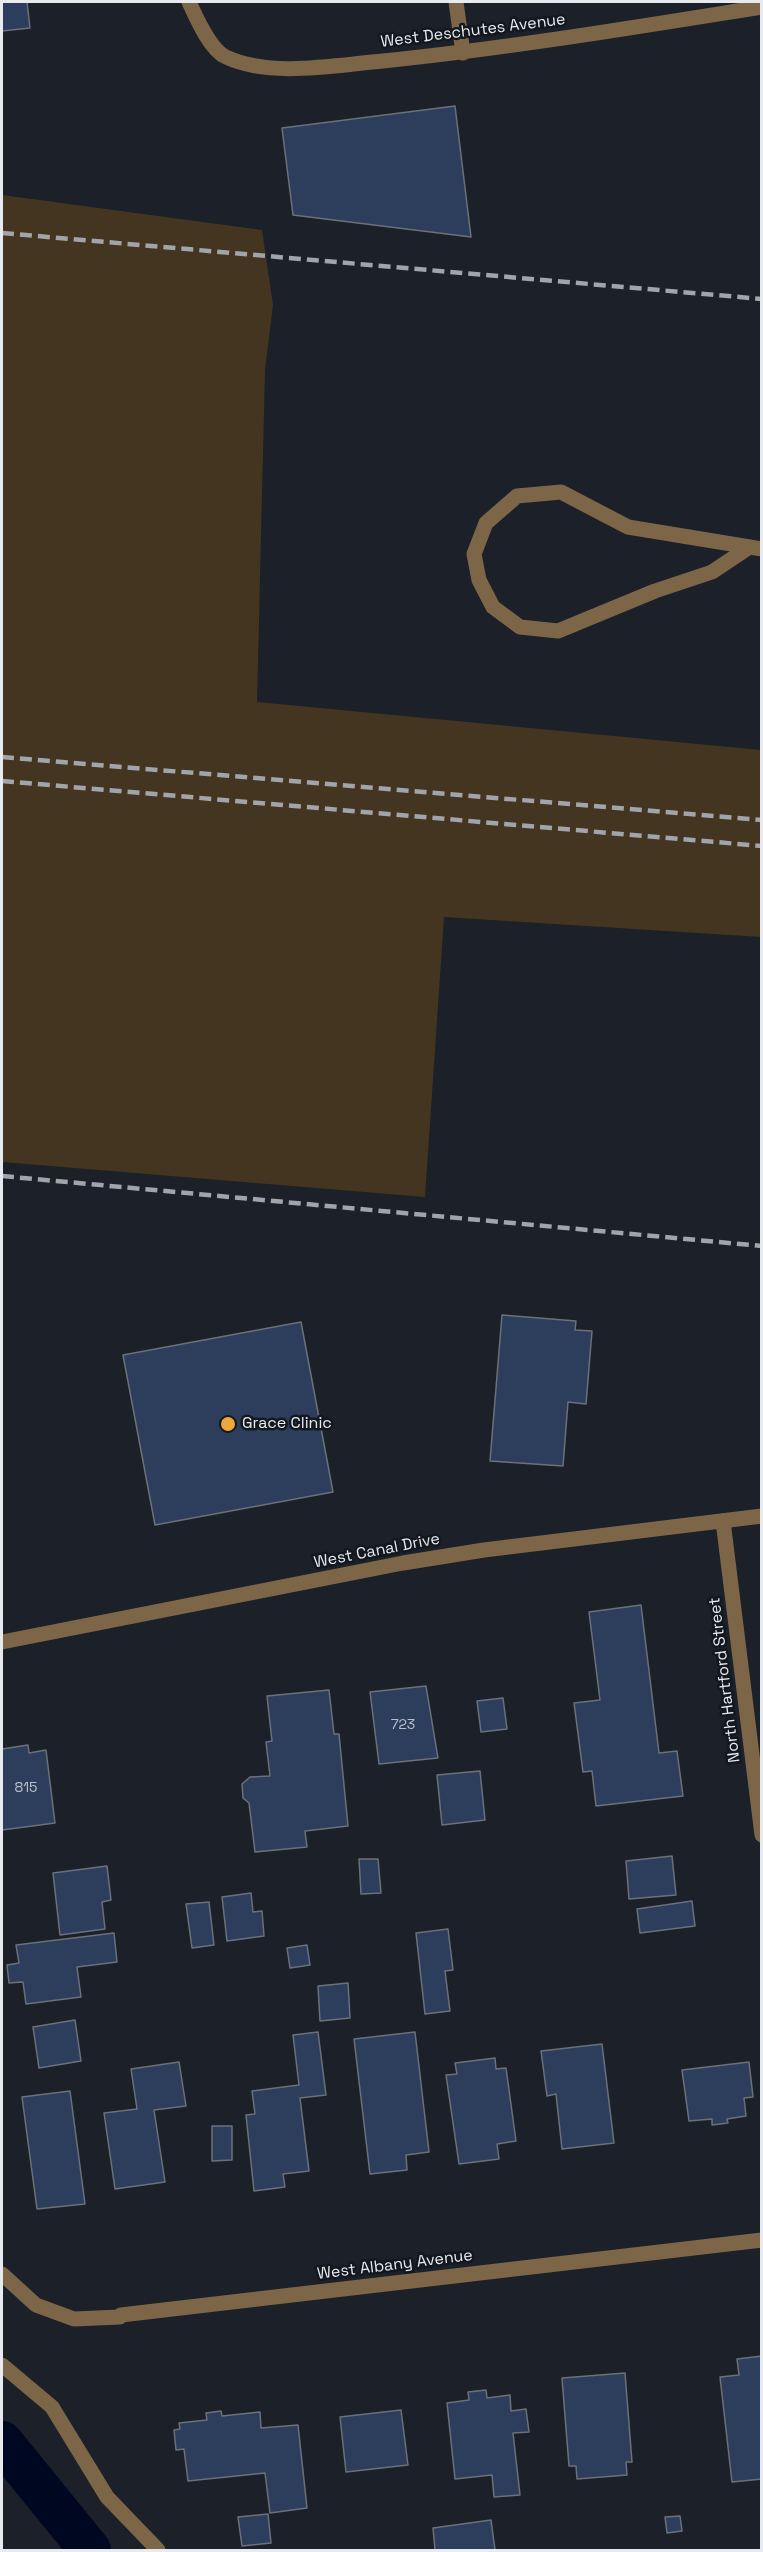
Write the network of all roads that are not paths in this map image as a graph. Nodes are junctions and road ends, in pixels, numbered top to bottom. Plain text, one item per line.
1 (189, 2) edge
2 (456, 2) edge
3 (762, 7) edge
4 (463, 53) junction
5 (755, 548) edge
6 (762, 1516) edge
7 (723, 1521) junction
8 (2, 1642) edge
9 (762, 1835) edge
10 (762, 2240) edge
11 (2, 2274) edge
12 (2, 2365) edge
13 (158, 2550) edge

1 - 4 street, West Deschutes Avenue
2 - 4 street
3 - 4 street, West Deschutes Avenue
5 - 5 street
6 - 7 street, West Canal Drive
7 - 8 street, West Canal Drive
7 - 9 street, North Hartford Street
10 - 11 street, West Albany Avenue
12 - 13 street

